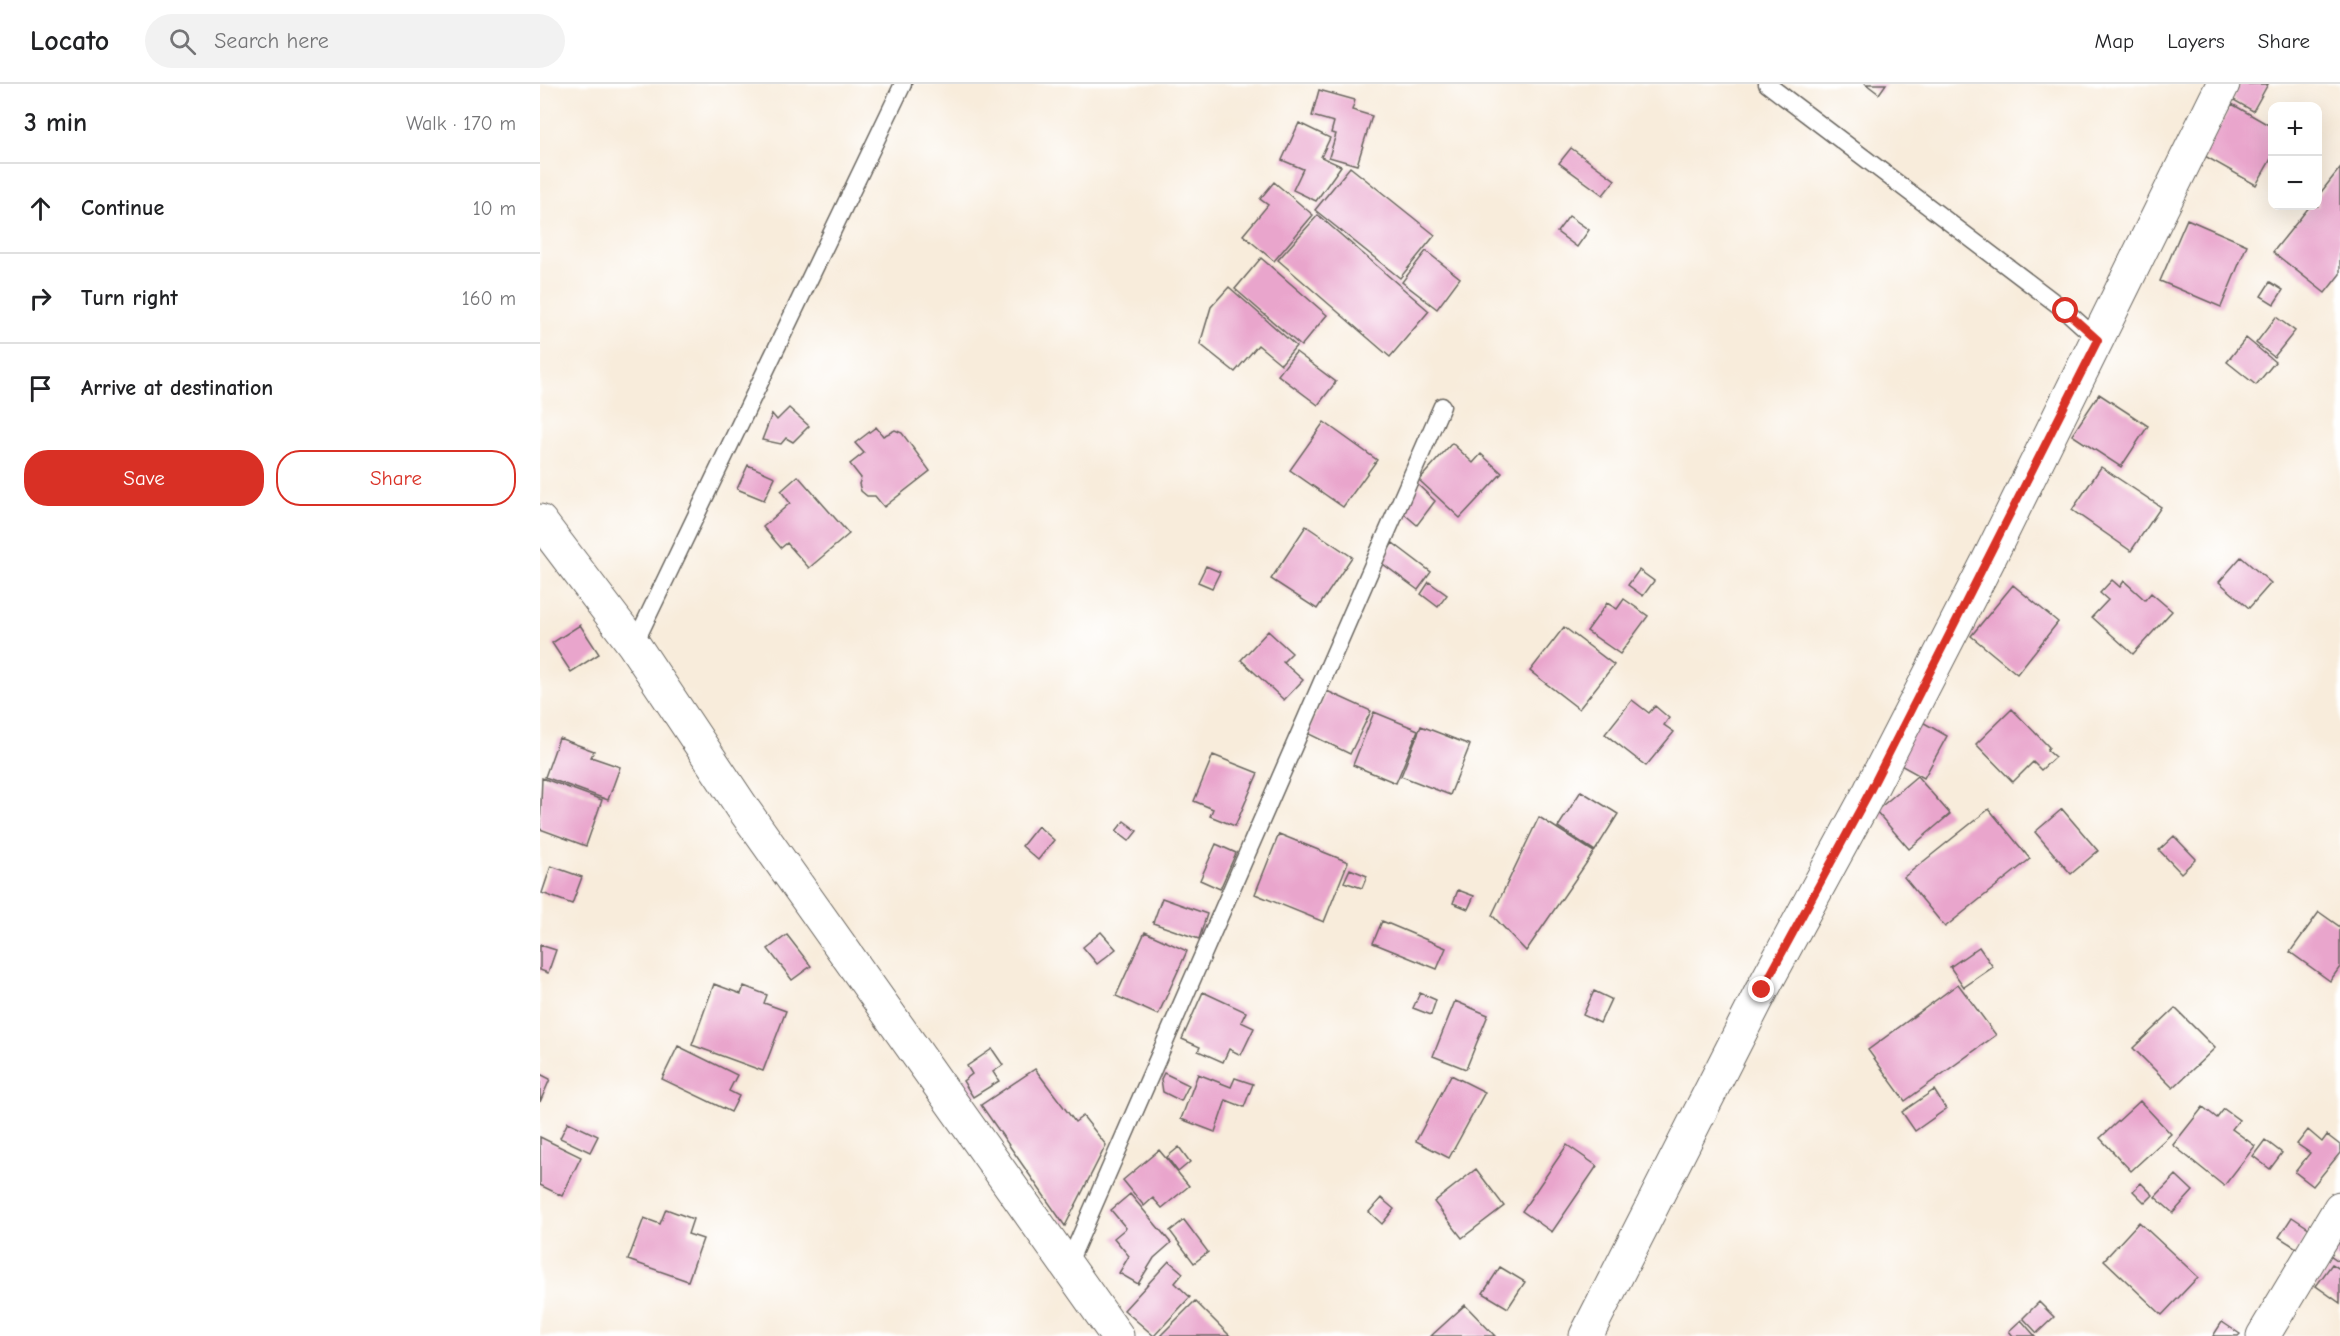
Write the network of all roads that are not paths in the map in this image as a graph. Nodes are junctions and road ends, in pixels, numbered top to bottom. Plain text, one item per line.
1 (903, 84) edge
2 (1767, 84) edge
3 (2223, 84) edge
4 (2098, 340) junction
5 (1442, 406) dead end
6 (540, 521) edge
7 (634, 645) junction
8 (2340, 1208) edge
9 (1067, 1267) junction
10 (1117, 1336) edge
11 (1586, 1336) edge
12 (2263, 1336) edge

1 - 7 lane
2 - 4 lane
3 - 4 street
4 - 11 street
5 - 9 lane
6 - 7 street
7 - 9 street
8 - 12 street
9 - 10 street

